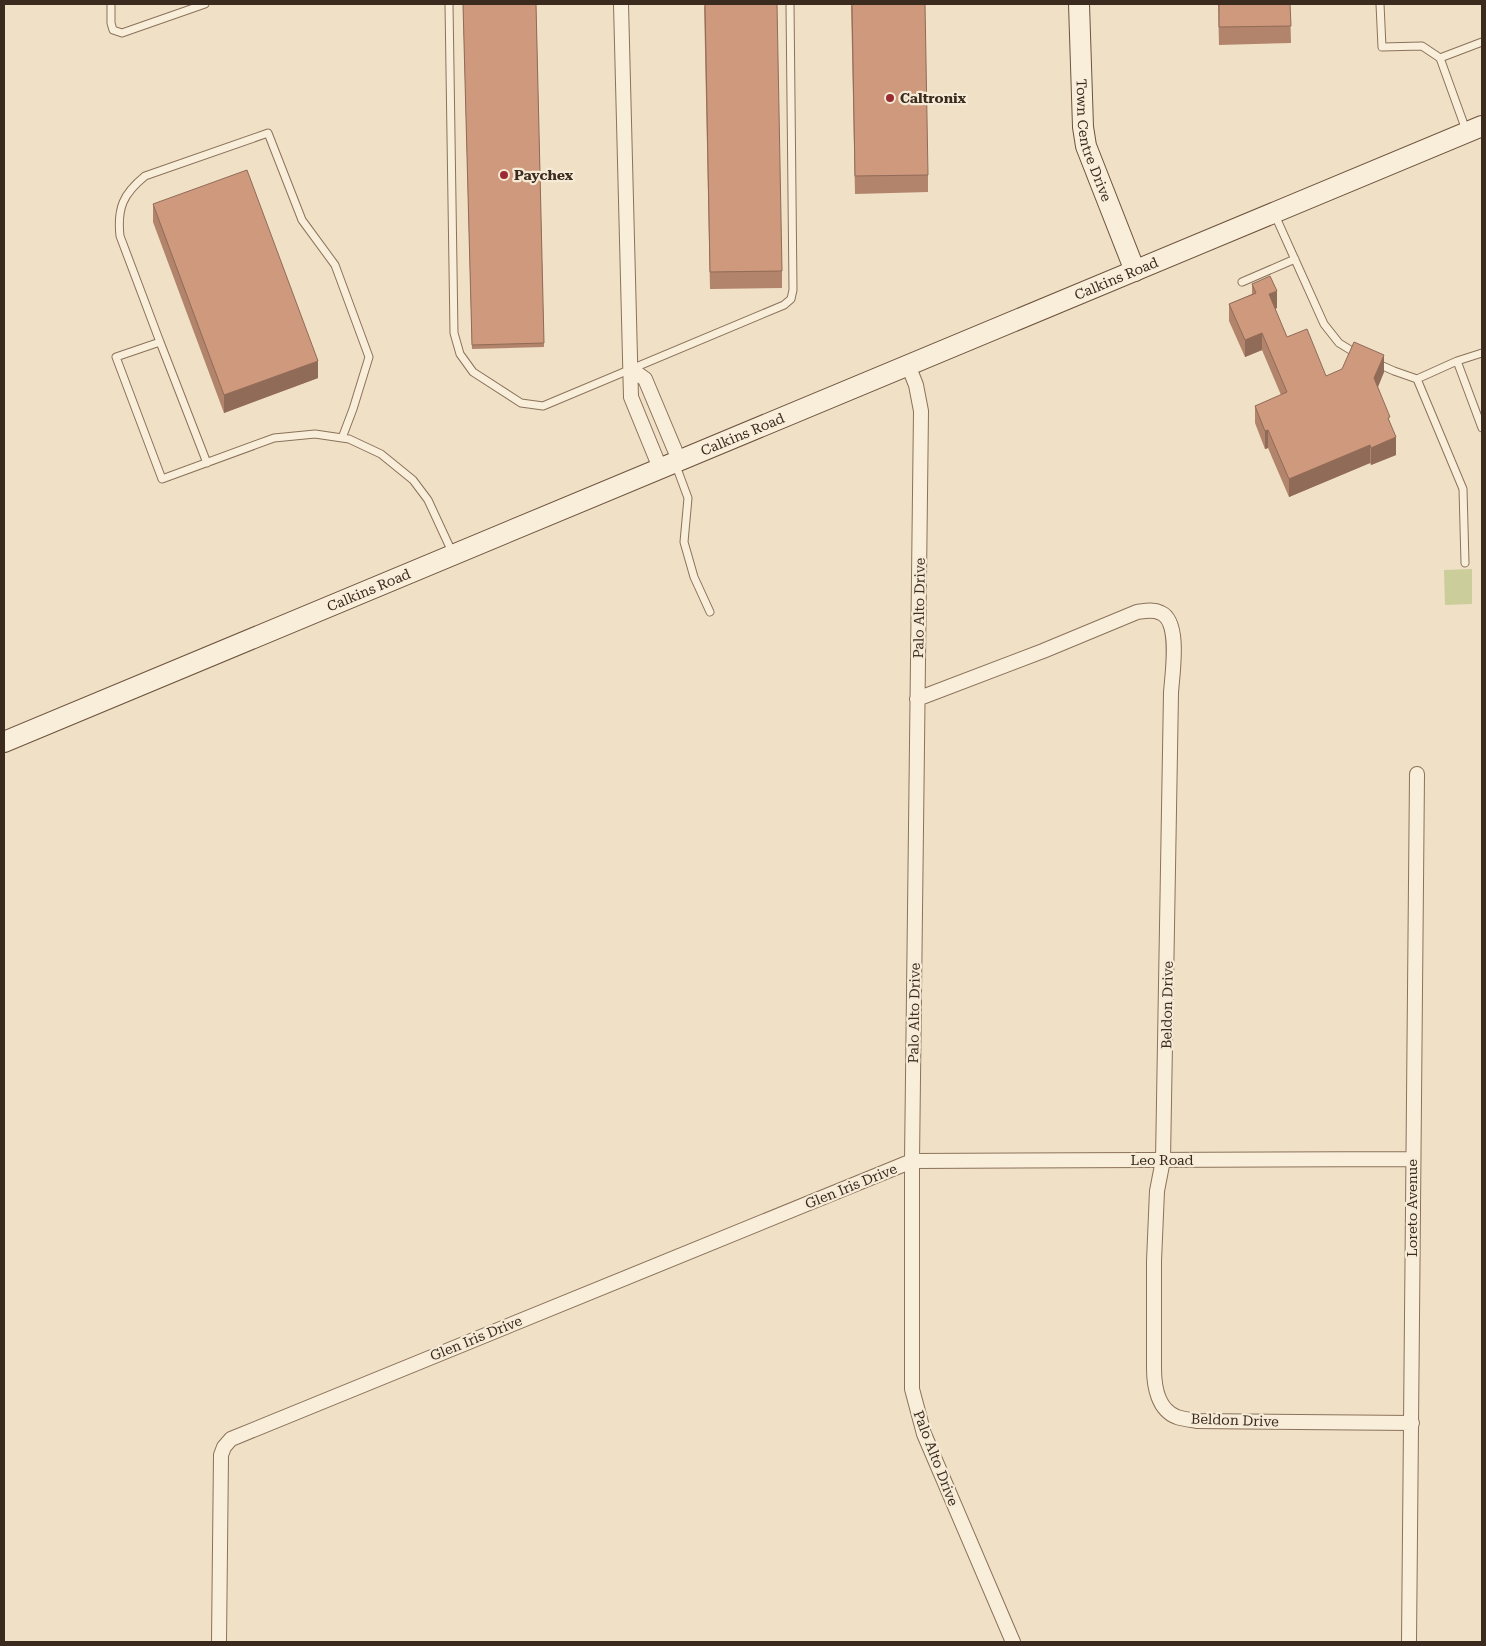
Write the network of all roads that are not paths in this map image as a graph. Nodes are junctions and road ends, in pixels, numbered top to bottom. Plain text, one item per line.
1 (111, 4) edge
2 (205, 4) edge
3 (449, 4) edge
4 (621, 4) edge
5 (790, 4) edge
6 (1079, 4) edge
7 (1380, 4) edge
8 (1482, 42) edge
9 (1440, 58) junction
10 (1474, 130) edge
11 (1274, 213) junction
12 (1295, 259) junction
13 (1136, 270) junction
14 (1242, 282) dead end
15 (160, 342) junction
16 (1482, 353) edge
17 (1364, 357) edge
18 (1371, 361) edge
19 (1457, 362) junction
20 (908, 365) junction
21 (631, 369) junction
22 (1417, 378) junction
23 (1482, 428) edge
24 (342, 438) junction
25 (207, 463) junction
26 (671, 464) junction
27 (454, 555) junction
28 (1465, 563) dead end
29 (710, 612) dead end
30 (917, 700) junction
31 (4, 742) edge
32 (1416, 774) dead end
33 (1412, 1159) junction
34 (1164, 1160) junction
35 (912, 1161) junction
36 (1412, 1423) junction
37 (219, 1642) edge
38 (1013, 1642) edge
39 (1409, 1642) edge

1 - 2 lane
3 - 21 lane
4 - 21 street
5 - 21 lane
6 - 13 main road, Town Centre Drive
7 - 9 lane
8 - 9 lane
9 - 10 lane
10 - 11 main road, Calkins Road
11 - 12 lane
11 - 13 main road, Calkins Road
12 - 14 lane
12 - 17 lane
13 - 20 main road, Calkins Road
15 - 24 lane
15 - 25 lane
15 - 25 lane
16 - 19 lane
18 - 22 lane
19 - 22 lane
19 - 23 lane
20 - 26 main road, Calkins Road
20 - 30 street, Palo Alto Drive
21 - 26 street
21 - 26 street
22 - 28 lane
24 - 25 lane
24 - 27 lane
26 - 27 main road, Calkins Road
26 - 29 lane
27 - 31 main road, Calkins Road
30 - 34 street, Beldon Drive
30 - 35 street, Palo Alto Drive
32 - 33 street, Loreto Avenue
33 - 34 street, Leo Road
33 - 36 street, Loreto Avenue
34 - 35 street, Leo Road
34 - 36 street, Beldon Drive
35 - 37 street, Glen Iris Drive
35 - 38 street, Palo Alto Drive
36 - 39 street, Loreto Avenue

